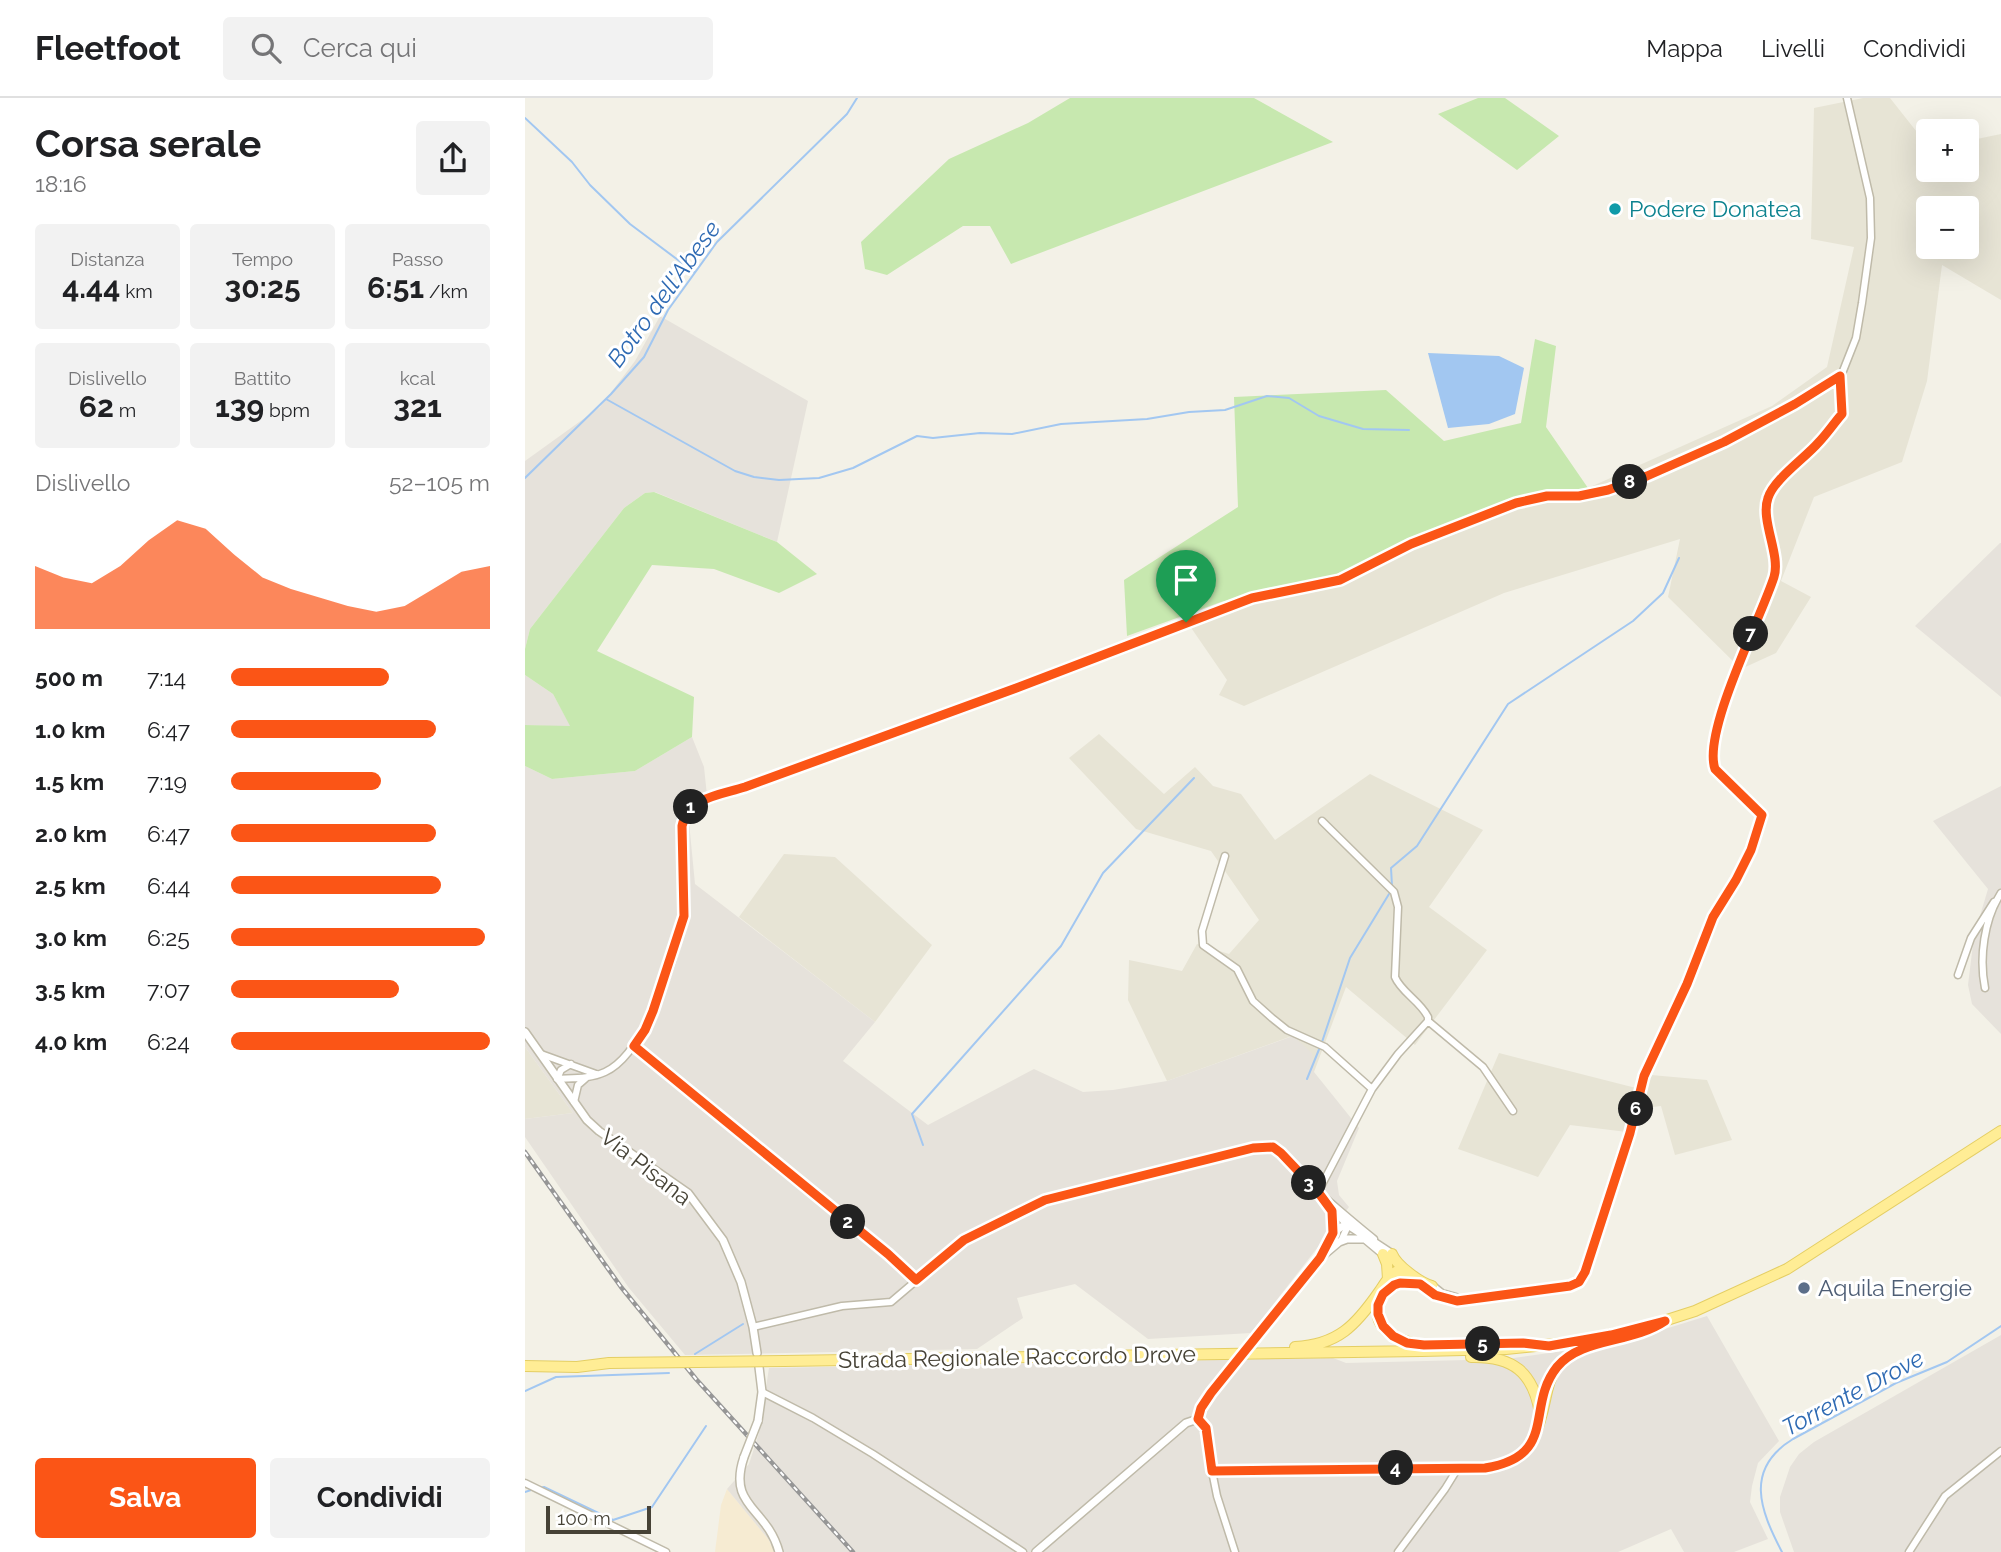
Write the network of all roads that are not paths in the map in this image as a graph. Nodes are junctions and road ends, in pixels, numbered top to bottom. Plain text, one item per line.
1 (1847, 98) edge
2 (1840, 376) junction
3 (1322, 821) dead end
4 (1225, 856) dead end
5 (2000, 894) edge
6 (1958, 975) dead end
7 (1985, 988) dead end
8 (1428, 1021) junction
9 (525, 1032) edge
10 (634, 1046) junction
11 (539, 1053) junction
12 (571, 1065) junction
13 (598, 1074) junction
14 (588, 1077) junction
15 (557, 1079) junction
16 (1372, 1089) junction
17 (574, 1104) junction
18 (1513, 1111) dead end
19 (2001, 1131) edge
20 (1318, 1192) junction
21 (1332, 1211) junction
22 (1341, 1211) junction
23 (1347, 1225) junction
24 (1332, 1236) junction
25 (1365, 1239) junction
26 (1341, 1241) junction
27 (1387, 1252) junction
28 (1320, 1258) junction
29 (1402, 1269) junction
30 (916, 1280) junction
31 (1391, 1282) junction
32 (1420, 1284) junction
33 (1432, 1286) junction
34 (1465, 1299) junction
35 (1665, 1321) junction
36 (754, 1327) junction
37 (1549, 1346) junction
38 (757, 1353) dead end
39 (1338, 1353) junction
40 (1205, 1355) junction
41 (525, 1360) edge
42 (609, 1363) junction
43 (525, 1366) edge
44 (759, 1367) dead end
45 (762, 1392) junction
46 (1540, 1413) junction
47 (1198, 1419) junction
48 (1534, 1437) joint
49 (2001, 1451) edge
50 (1458, 1468) junction
51 (1212, 1471) junction
52 (525, 1483) edge
53 (666, 1552) edge
54 (779, 1552) edge
55 (1023, 1552) edge
56 (1036, 1552) edge
57 (1234, 1552) edge
58 (1398, 1552) edge
59 (1909, 1552) edge

1 - 2 street
2 - 10 street
2 - 34 street
3 - 8 street
4 - 16 street
5 - 6 street
5 - 7 street
8 - 16 street
8 - 18 street
9 - 11 street, Via Pisana
10 - 13 street
10 - 30 street
11 - 12 street
11 - 15 street, Via Pisana
12 - 13 street
12 - 15 street
13 - 14 street
14 - 15 street
14 - 17 street
15 - 17 street, Via Pisana
16 - 20 street
17 - 36 street, Via Pisana
19 - 35 main road, Strada Regionale Raccordo Drove
20 - 21 street
20 - 22 street
20 - 30 street
21 - 23 street
21 - 24 street
22 - 23 street
22 - 27 street
23 - 24 street
23 - 25 street
23 - 26 street
23 - 27 street
24 - 28 street
25 - 26 street
25 - 27 street
26 - 28 street
27 - 29 main road
27 - 31 main road
27 - 33 street
28 - 47 street, bridge
29 - 31 main road
29 - 32 street
29 - 33 main road
30 - 36 street
31 - 32 main road
31 - 37 main road
31 - 40 main road
32 - 34 street
33 - 34 street
35 - 37 main road, Strada Regionale Raccordo Drove
35 - 46 main road
36 - 38 street, Via Pisana
37 - 39 main road, Strada Regionale Raccordo Drove
39 - 40 main road, Strada Regionale Raccordo Drove
39 - 46 main road
40 - 42 main road, Strada Regionale Raccordo Drove, bridge
41 - 42 main road, Strada Regionale Raccordo Drove
42 - 43 main road
44 - 45 street
45 - 54 street, bridge
45 - 55 street
46 - 48 main road
47 - 51 street
47 - 56 street
48 - 50 street
49 - 59 street
50 - 51 street
50 - 58 street
51 - 57 street
52 - 53 street

